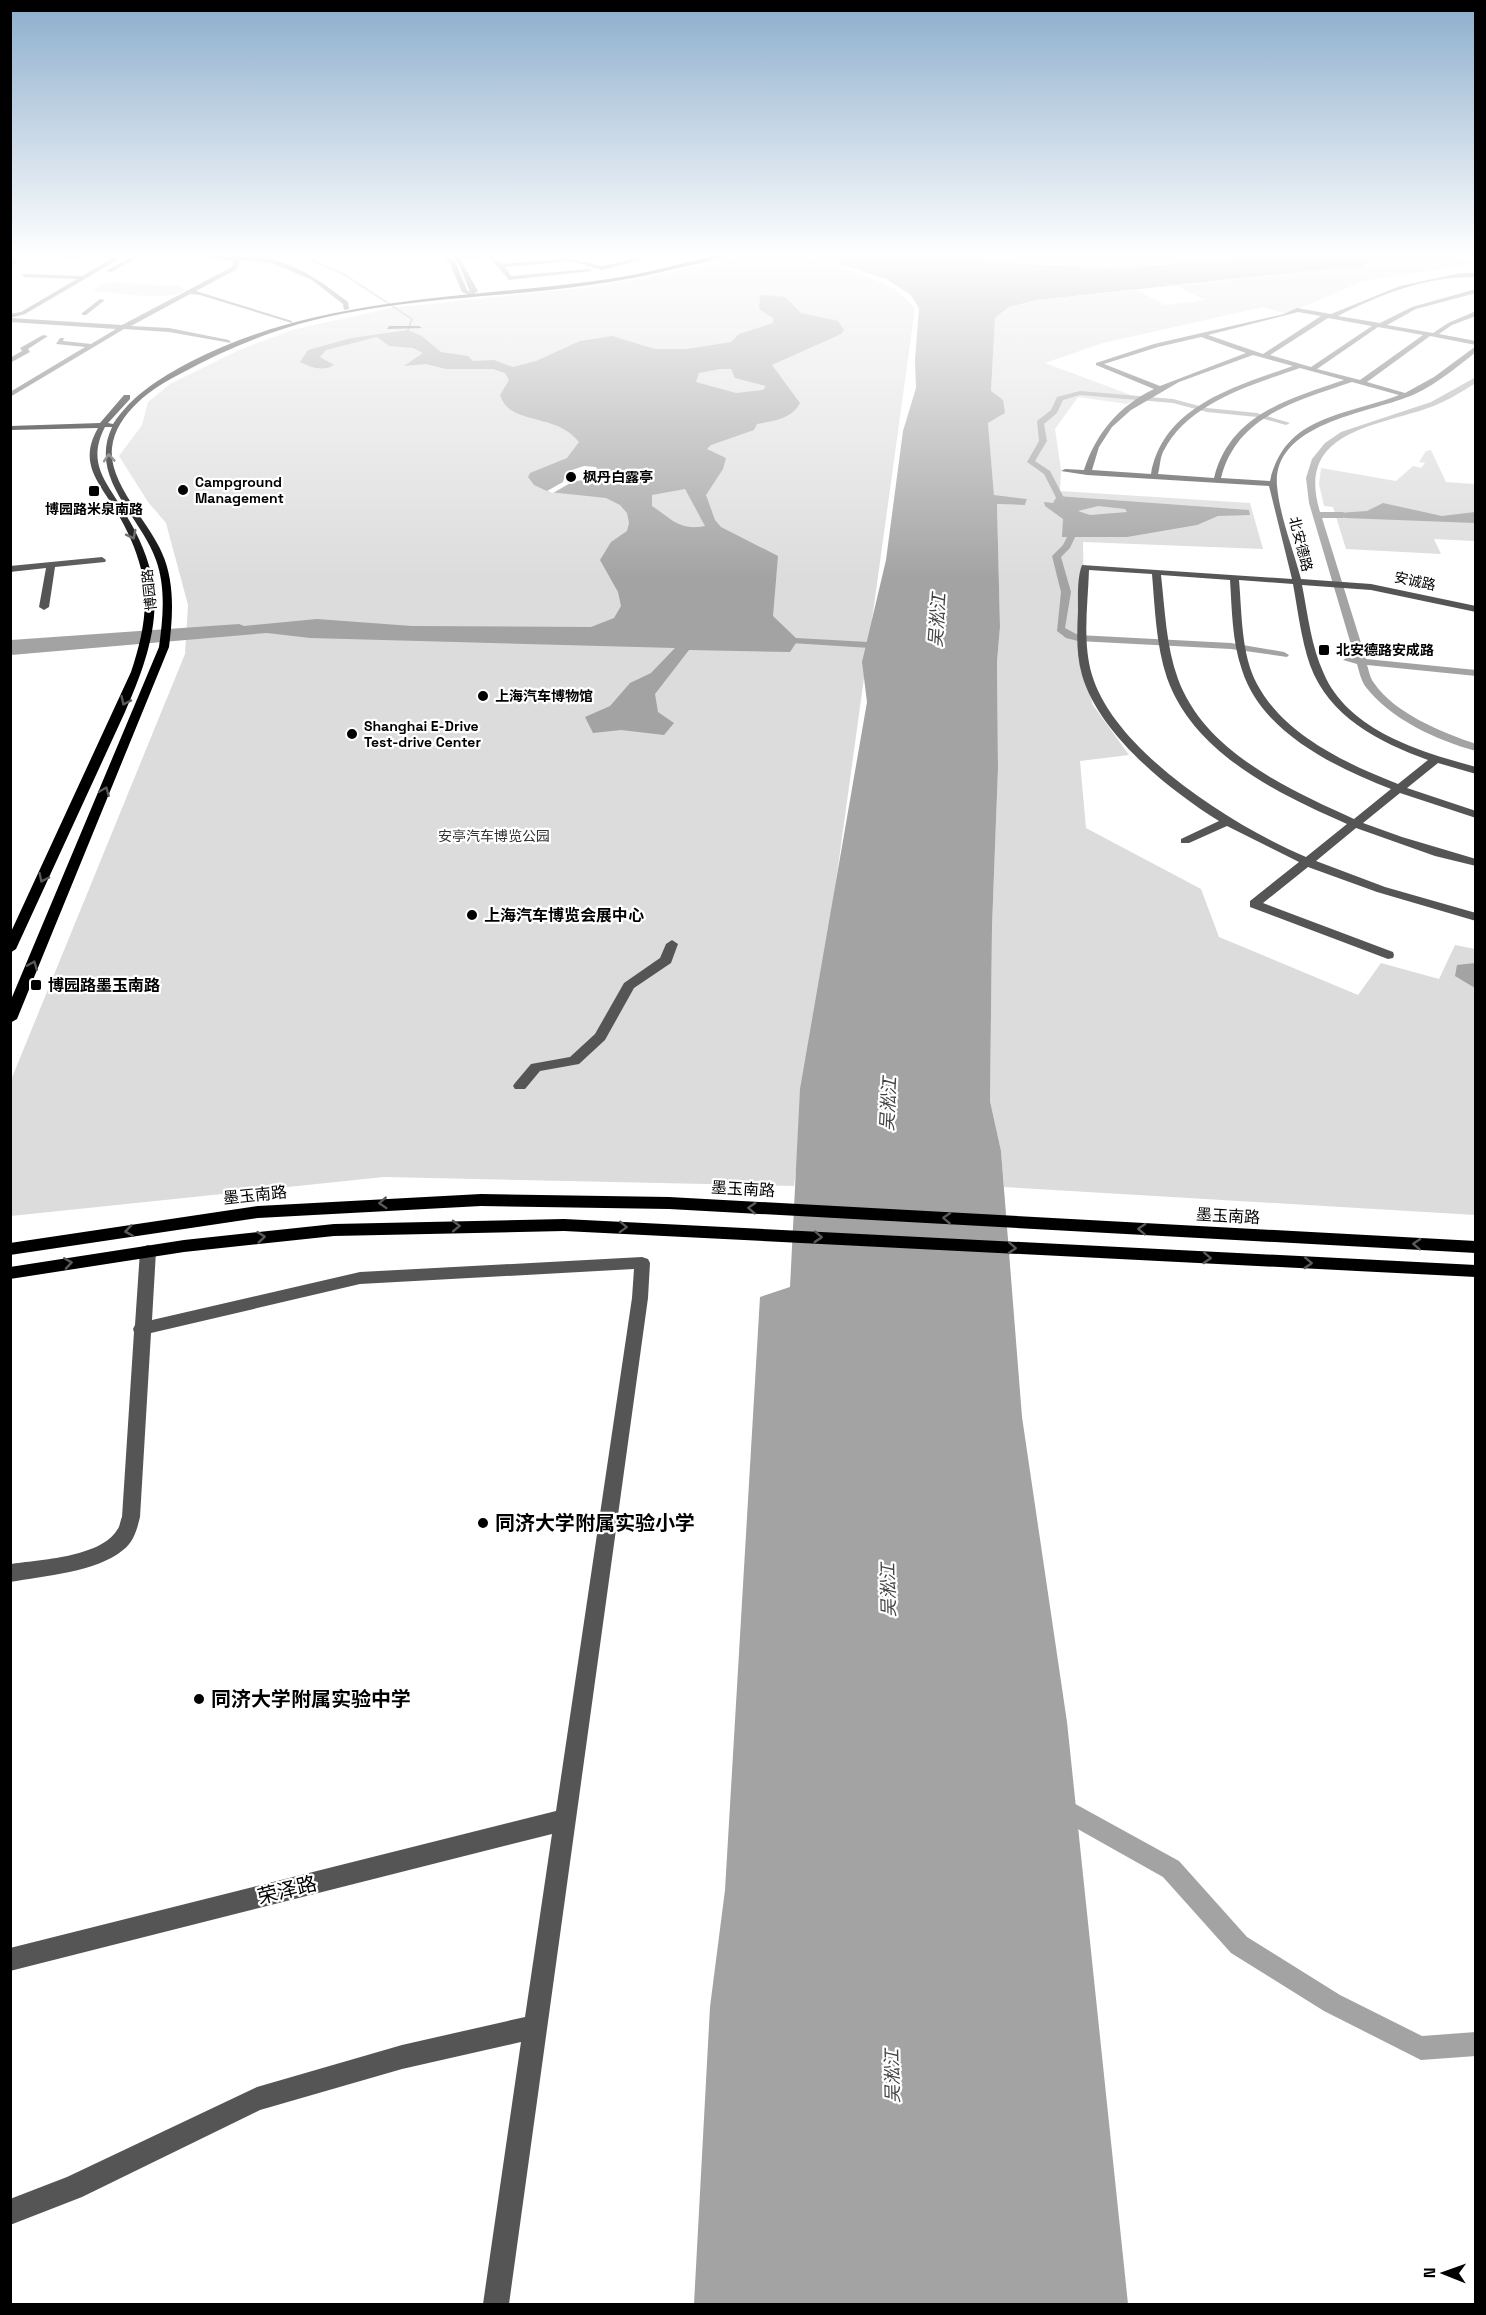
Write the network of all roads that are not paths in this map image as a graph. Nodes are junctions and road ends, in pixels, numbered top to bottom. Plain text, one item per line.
1 (64, 363) edge
2 (182, 363) edge
3 (194, 363) edge
4 (1100, 363) edge
5 (1228, 363) edge
6 (1289, 363) edge
7 (1321, 363) edge
8 (1391, 363) edge
9 (1458, 363) edge
10 (1300, 366) junction
11 (1312, 369) junction
12 (1352, 380) junction
13 (1361, 383) junction
14 (1162, 390) junction
15 (10, 395) edge
16 (1406, 395) junction
17 (116, 424) junction
18 (102, 425) junction
19 (10, 428) edge
20 (1065, 471) dead end
21 (1087, 473) junction
22 (1154, 477) junction
23 (1217, 480) junction
24 (1273, 484) junction
25 (102, 560) dead end
26 (51, 565) junction
27 (10, 569) edge
28 (1156, 572) junction
29 (1234, 577) junction
30 (1296, 581) junction
31 (44, 607) dead end
32 (1476, 609) edge
33 (1436, 759) junction
34 (1476, 771) edge
35 (1398, 789) junction
36 (1476, 815) edge
37 (1228, 821) junction
38 (1355, 824) junction
39 (1185, 841) dead end
40 (1306, 862) junction
41 (1476, 864) edge
42 (1476, 917) edge
43 (672, 944) dead end
44 (10, 949) edge
45 (1388, 955) dead end
46 (10, 1019) edge
47 (520, 1086) dead end
48 (1476, 1247) edge
49 (10, 1249) edge
50 (148, 1251) junction
51 (1476, 1271) edge
52 (10, 1273) edge
53 (141, 1329) junction
54 (10, 1573) edge
55 (564, 1820) junction
56 (10, 1960) edge
57 (535, 2027) junction
58 (10, 2212) edge
59 (496, 2304) edge

1 - 15 street
2 - 18 main road, 博园路
3 - 17 main road, 博园路
4 - 14 street
5 - 14 street
6 - 10 street
7 - 11 street
8 - 13 street
9 - 16 street, 北安德路
10 - 11 street
10 - 22 street
11 - 12 street
12 - 13 street
12 - 23 street
13 - 16 street
14 - 21 street
16 - 24 street, 北安德路
17 - 18 main road
46 -> 17 main road, 博园路
18 - 19 main road
18 -> 44 main road, 博园路
20 - 21 street
21 - 22 street
22 - 23 street
23 - 24 street
24 - 30 street, 北安德路
25 - 26 street
26 - 27 street
26 - 31 street
28 - 29 street, 安诚路
28 - 37 street, 安诚路
28 - 38 street
29 - 30 street, 安诚路
29 - 35 street
30 - 32 street, 安诚路
30 - 33 street, 北安德路
33 - 34 street, 北安德路
33 - 35 street
35 - 36 street
35 - 38 street
37 - 39 street
37 - 40 street
38 - 40 street
38 - 41 street
40 - 42 street
40 - 45 street
43 - 47 street
48 -> 49 main road, 墨玉南路
50 -> 51 main road
52 -> 50 main road
50 - 53 street
53 - 54 street
53 - 55 street
55 - 56 street, 荣泽路
55 - 57 street
57 - 58 street
57 - 59 street

